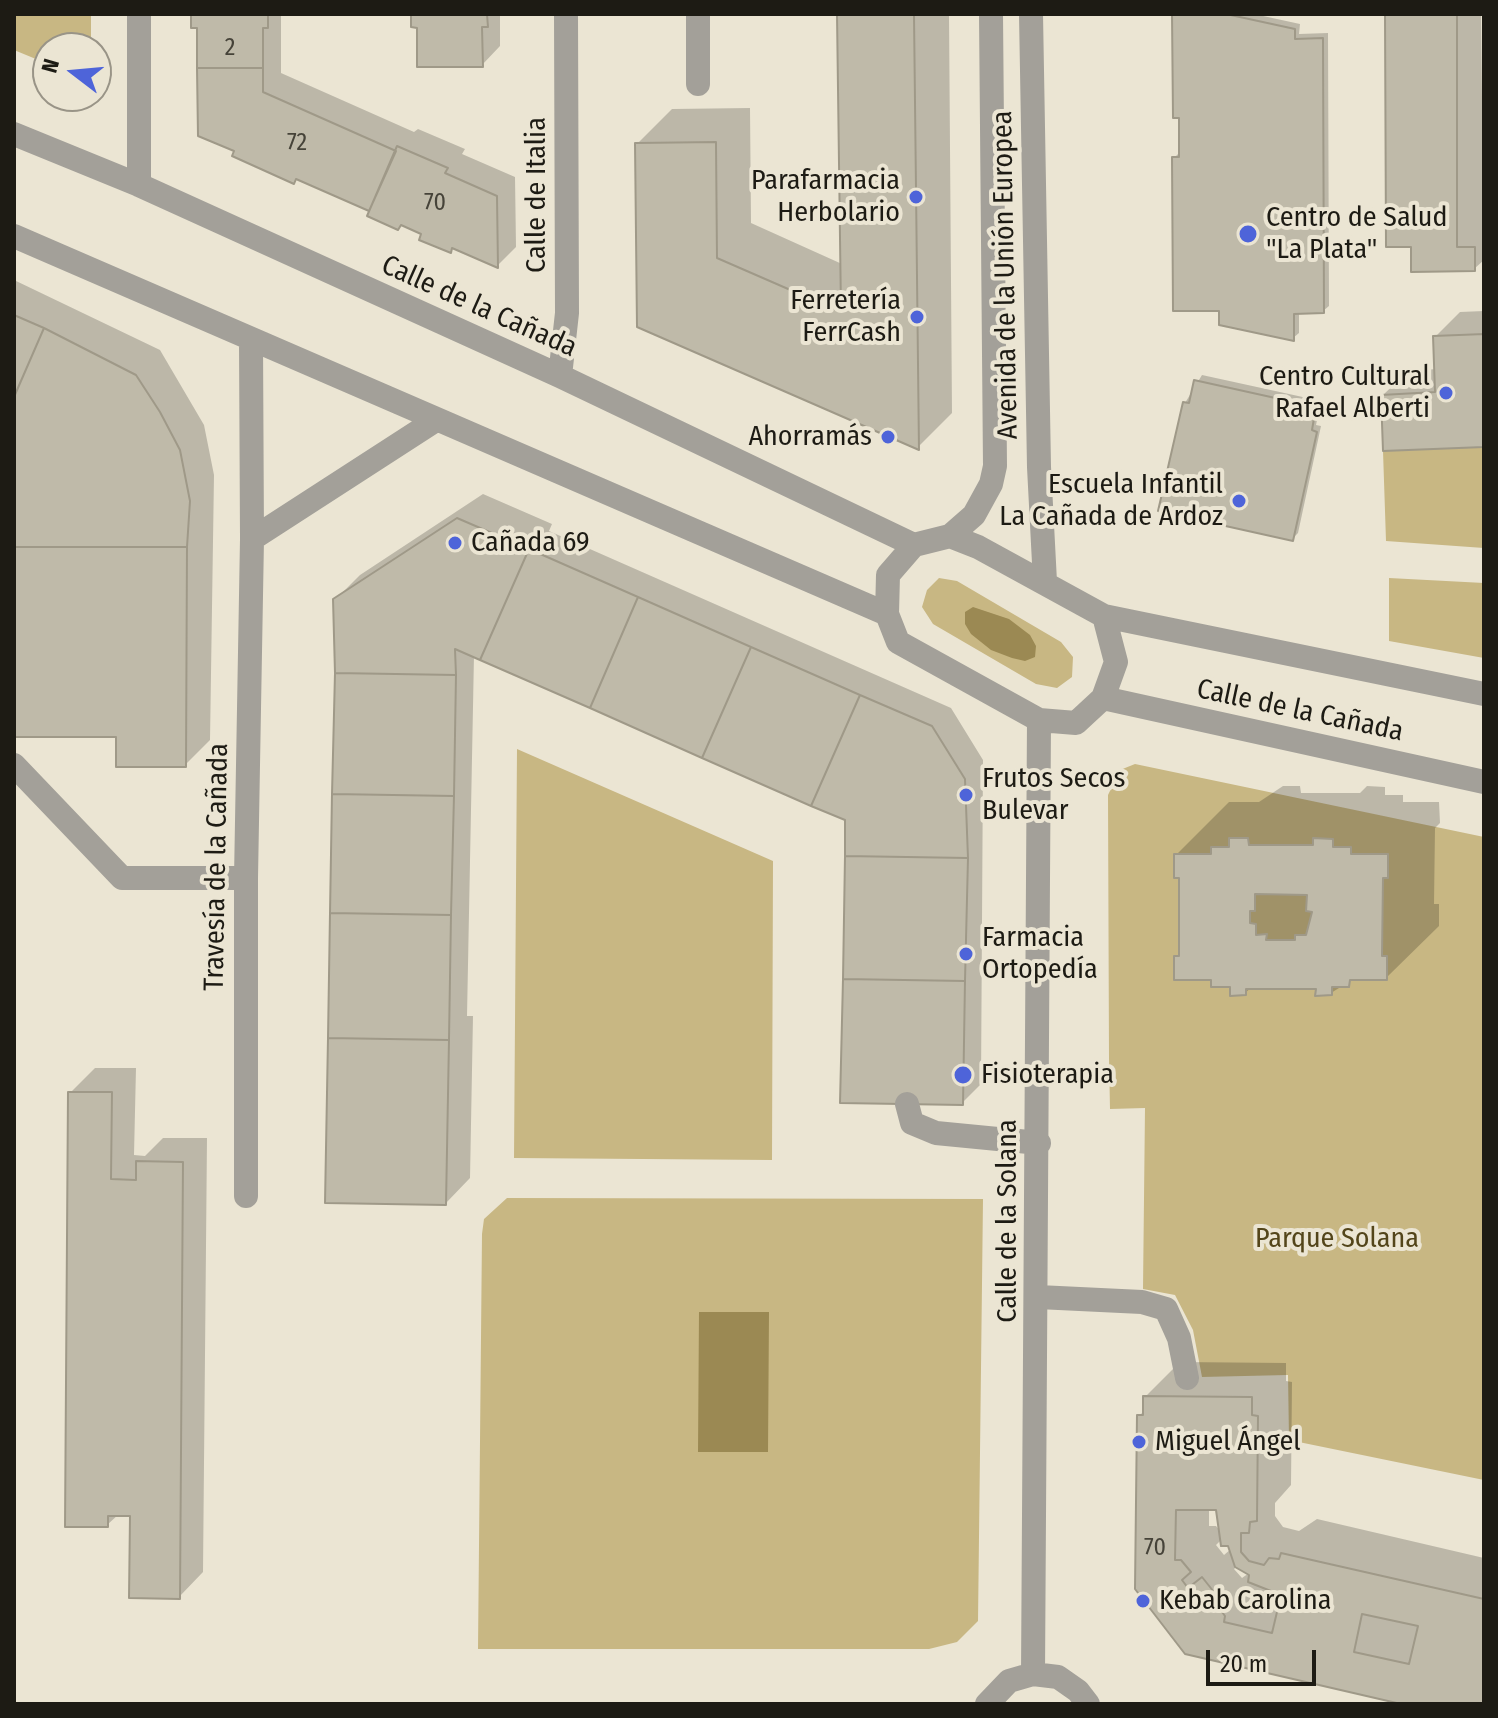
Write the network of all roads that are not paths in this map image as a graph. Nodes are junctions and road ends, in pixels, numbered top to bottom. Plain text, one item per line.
1 (139, 14) edge
2 (566, 14) edge
3 (698, 14) edge
4 (991, 14) edge
5 (1031, 14) edge
6 (698, 84) dead end
7 (14, 134) edge
8 (139, 185) junction
9 (14, 236) edge
10 (251, 341) junction
11 (560, 376) junction
12 (436, 420) junction
13 (950, 536) junction
14 (252, 539) junction
15 (914, 545) junction
16 (1045, 582) junction
17 (887, 614) junction
18 (1104, 616) junction
19 (1484, 694) edge
20 (1103, 698) junction
21 (1039, 720) junction
22 (14, 765) edge
23 (1484, 782) edge
24 (246, 878) junction
25 (907, 1104) dead end
26 (1039, 1143) junction
27 (246, 1196) dead end
28 (1038, 1297) junction
29 (1187, 1378) dead end
30 (1033, 1674) junction
31 (987, 1704) edge
32 (1088, 1704) edge

1 - 8 street
2 - 11 street, Calle de Italia
3 - 6 street
4 - 13 street, Avenida de la Unión Europea
5 - 16 street, Avenida de la Unión Europea
7 - 8 street, Calle de la Cañada
8 - 11 street, Calle de la Cañada
9 - 10 street
10 - 12 street
10 - 14 street, Travesía de la Cañada
11 - 15 street, Calle de la Cañada
12 - 14 street
12 - 17 street
13 - 15 street
13 - 16 street, Calle de la Cañada
14 - 24 street, Travesía de la Cañada
15 - 17 street
16 - 18 street, Calle de la Cañada
17 - 21 street
18 - 19 street, Calle de la Cañada
18 - 20 street
20 - 21 street
20 - 23 street, Calle de la Cañada
21 - 26 street, Calle de la Solana
22 - 24 street
24 - 27 street, Travesía de la Cañada
25 - 26 street
26 - 28 street, Calle de la Solana
28 - 29 street
28 - 30 street, Calle de la Solana
30 - 31 street
30 - 32 street

